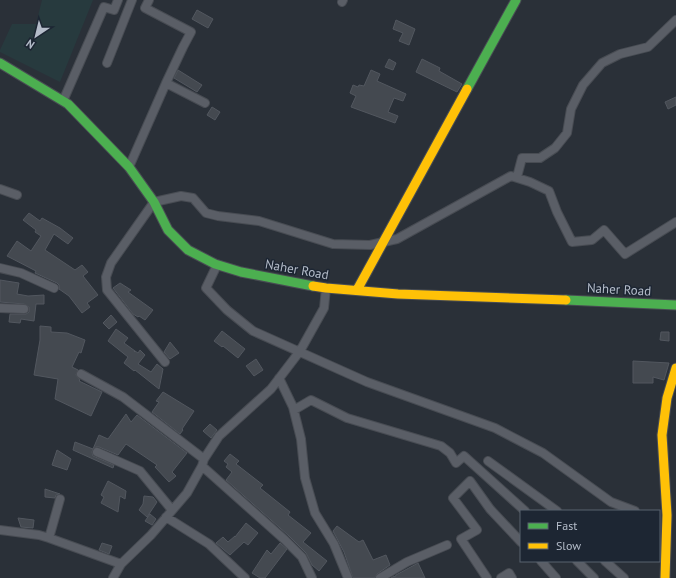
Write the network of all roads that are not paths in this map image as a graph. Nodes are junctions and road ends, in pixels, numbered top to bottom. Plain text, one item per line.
1 (118, 0) edge
2 (132, 0) edge
3 (149, 0) edge
4 (516, 0) edge
5 (676, 20) edge
6 (0, 63) edge
7 (107, 64) dead end
8 (166, 83) junction
9 (63, 101) junction
10 (205, 103) dead end
11 (129, 167) junction
12 (517, 178) junction
13 (0, 189) edge
14 (17, 195) dead end
15 (154, 202) junction
16 (676, 222) edge
17 (384, 242) junction
18 (217, 265) junction
19 (0, 268) edge
20 (54, 288) dead end
21 (326, 288) junction
22 (357, 290) junction
23 (676, 305) edge
24 (0, 308) edge
25 (24, 309) dead end
26 (300, 352) junction
27 (165, 362) dead end
28 (676, 368) edge
29 (81, 374) dead end
30 (279, 378) junction
31 (294, 410) junction
32 (97, 452) dead end
33 (488, 461) dead end
34 (203, 463) junction
35 (60, 499) dead end
36 (524, 510) edge
37 (556, 510) edge
38 (631, 510) edge
39 (169, 514) junction
40 (663, 515) edge
41 (676, 519) edge
42 (0, 530) edge
43 (49, 538) junction
44 (520, 541) edge
45 (447, 545) dead end
46 (542, 562) edge
47 (578, 562) edge
48 (606, 562) edge
49 (120, 564) junction
50 (384, 577) edge
51 (113, 578) edge
52 (245, 578) edge
53 (312, 578) edge
54 (348, 578) edge
55 (487, 578) edge
56 (501, 578) edge
57 (512, 578) edge
58 (556, 578) edge
59 (594, 578) edge
60 (624, 578) edge
61 (665, 578) edge

1 - 9 street
2 - 7 street
3 - 8 street
4 - 17 main road
5 - 12 street
6 - 9 main road, Naher Road
8 - 10 street
8 - 11 street
9 - 11 main road, Naher Road
11 - 15 main road, Naher Road
12 - 16 street
12 - 17 street
13 - 14 street
15 - 17 street
15 - 18 main road, Naher Road
15 - 27 street
17 - 22 main road
18 - 21 main road, Naher Road
18 - 26 street
19 - 20 street
21 - 22 main road, Naher Road
21 - 26 street
22 - 23 main road, Naher Road
24 - 25 street
26 - 30 street
26 - 38 street
28 - 40 main road
29 - 34 street
30 - 31 street
30 - 34 street
31 - 36 street
31 - 54 street
32 - 39 street
33 - 37 street
34 - 39 street
34 - 53 street
35 - 43 street
39 - 49 street
39 - 52 street
40 - 41 main road
40 - 61 main road
42 - 43 street
43 - 49 street
44 - 55 street
45 - 50 street
46 - 58 street
47 - 59 street
48 - 60 street
49 - 51 street
56 - 57 street

